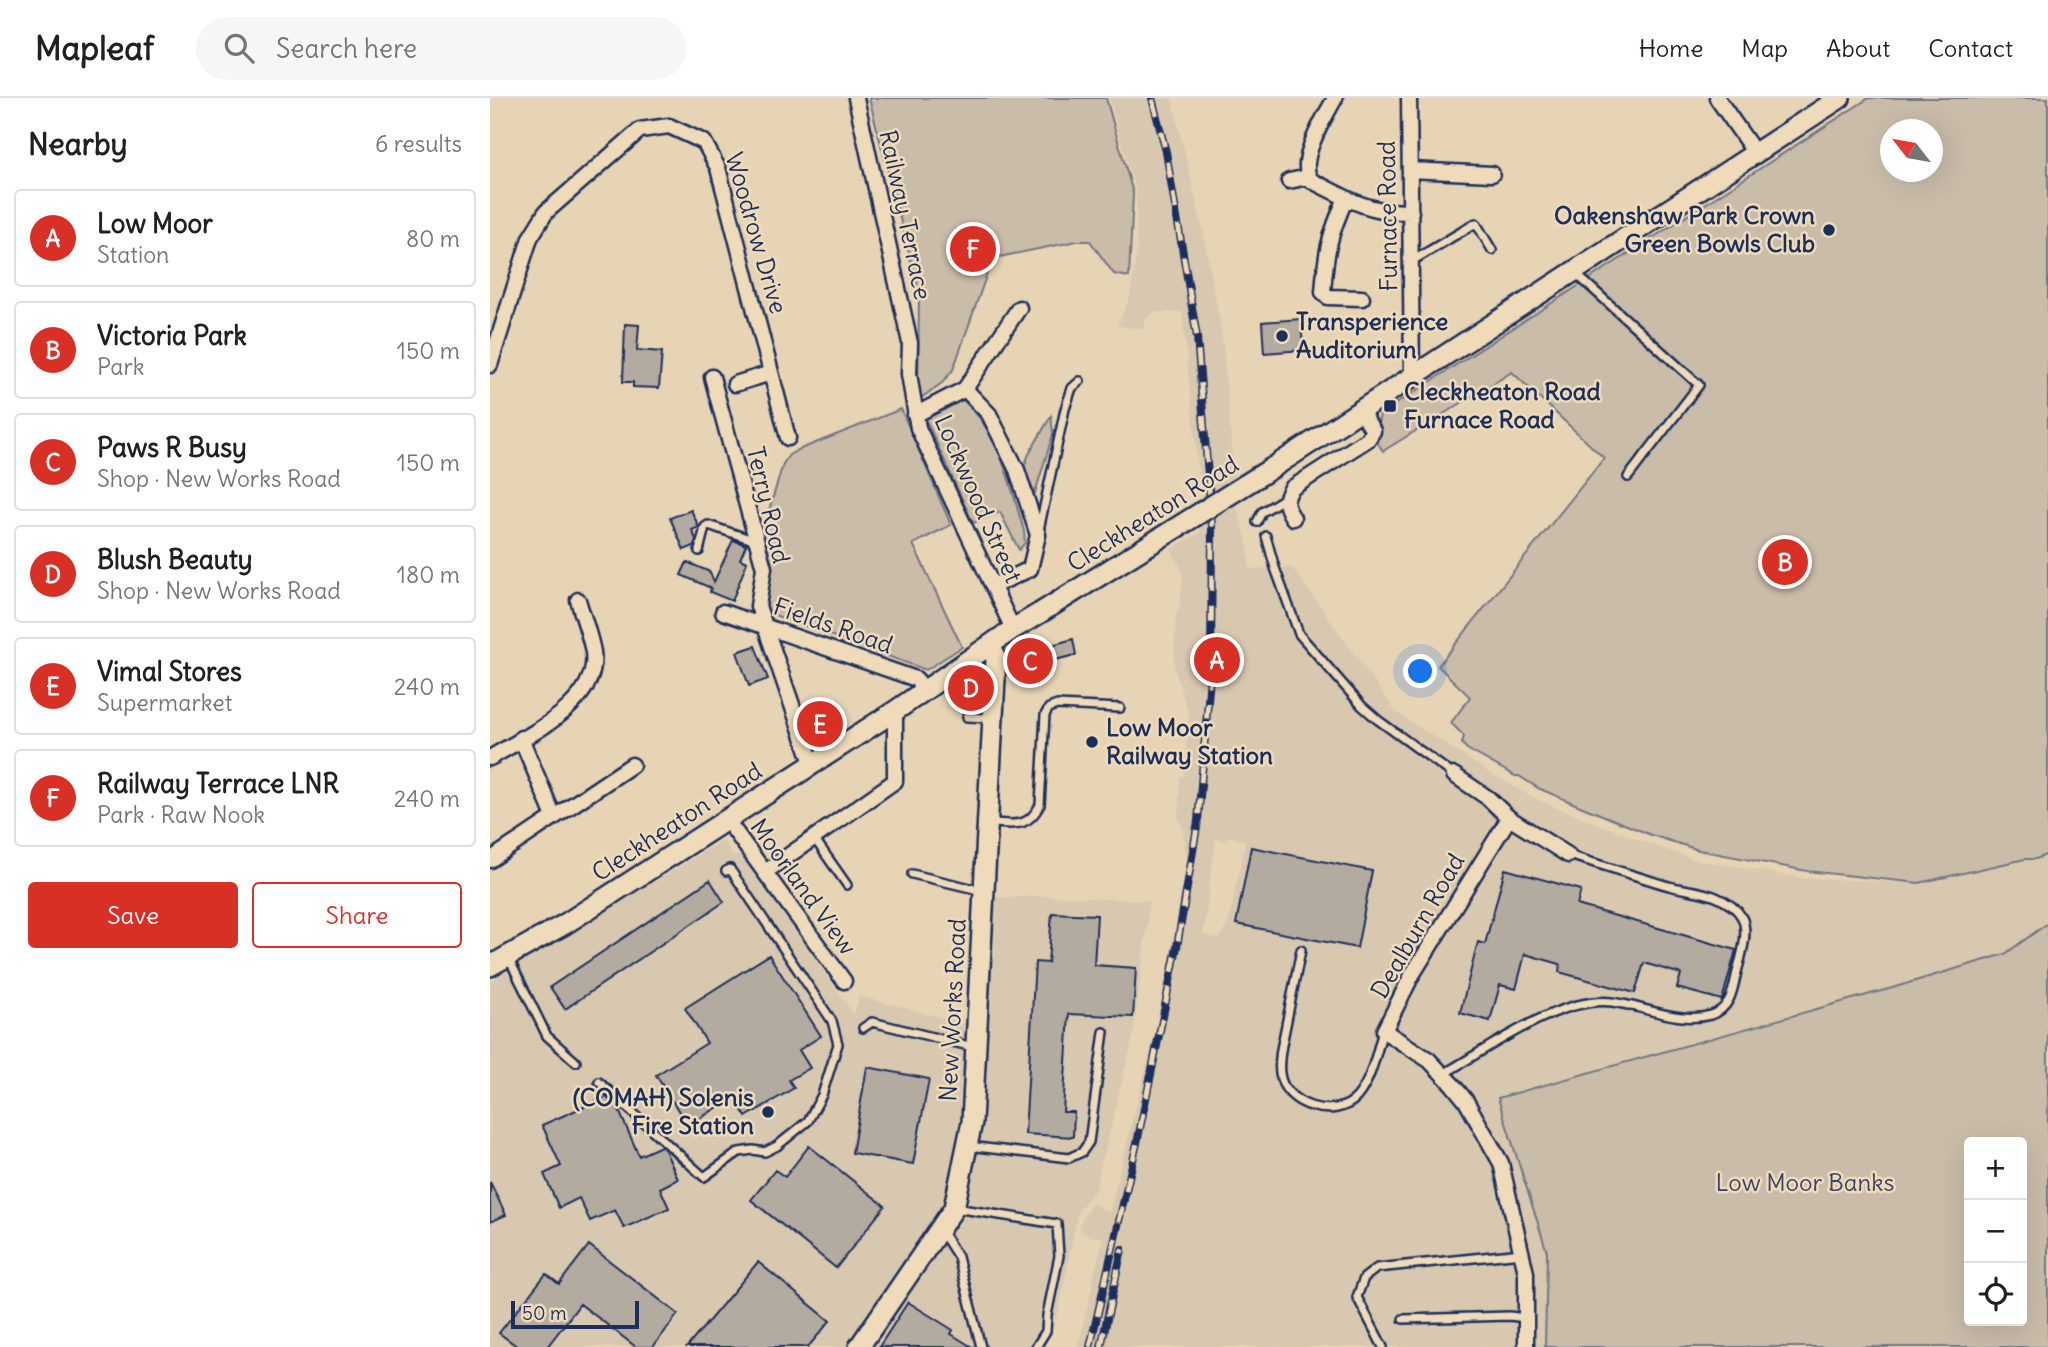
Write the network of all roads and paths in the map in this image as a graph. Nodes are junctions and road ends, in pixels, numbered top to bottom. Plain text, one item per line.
1 (856, 98) edge
2 (1335, 98) edge
3 (1409, 98) edge
4 (1717, 98) edge
5 (1840, 98) edge
6 (1755, 153) junction
7 (1410, 170) junction
8 (1492, 174) dead end
9 (1308, 177) junction
10 (1289, 181) dead end
11 (1346, 198) junction
12 (1410, 212) junction
13 (1492, 250) dead end
14 (1411, 261) junction
15 (1573, 271) junction
16 (1362, 298) dead end
17 (1019, 308) dead end
18 (910, 343) joint
19 (490, 365) edge
20 (771, 373) junction
21 (1412, 376) junction
22 (712, 377) dead end
23 (1080, 381) dead end
24 (735, 384) dead end
25 (965, 388) junction
26 (1361, 411) junction
27 (915, 415) junction
28 (788, 438) dead end
29 (1628, 477) dead end
30 (1285, 498) junction
31 (1293, 519) dead end
32 (1257, 522) dead end
33 (1038, 534) junction
34 (1266, 537) dead end
35 (757, 541) junction
36 (699, 551) dead end
37 (993, 586) junction
38 (578, 600) dead end
39 (723, 612) dead end
40 (766, 626) junction
41 (1013, 629) junction
42 (991, 645) junction
43 (924, 690) junction
44 (1120, 708) dead end
45 (895, 711) junction
46 (967, 717) dead end
47 (993, 718) junction
48 (521, 738) junction
49 (490, 758) edge
50 (812, 763) junction
51 (632, 765) dead end
52 (1454, 775) joint
53 (554, 817) junction
54 (1509, 818) junction
55 (726, 819) junction
56 (986, 823) junction
57 (814, 838) junction
58 (1568, 855) joint
59 (490, 860) edge
60 (726, 871) dead end
61 (765, 872) junction
62 (912, 874) dead end
63 (847, 885) dead end
64 (984, 891) junction
65 (1301, 950) dead end
66 (508, 957) junction
67 (490, 967) edge
68 (844, 981) dead end
69 (863, 1028) dead end
70 (1384, 1031) junction
71 (1104, 1032) dead end
72 (977, 1048) junction
73 (576, 1062) dead end
74 (1443, 1075) junction
75 (599, 1082) dead end
76 (967, 1146) junction
77 (954, 1208) junction
78 (940, 1229) junction
79 (1522, 1253) junction
80 (1526, 1318) junction
81 (1403, 1320) dead end
82 (859, 1347) edge
83 (981, 1347) edge
84 (1036, 1347) edge
85 (1383, 1347) edge
86 (1526, 1347) edge

1 - 18 street, Railway Terrace
2 - 9 street
3 - 7 street, Furnace Road
4 - 6 street
5 - 6 street, Cleckheaton Road
6 - 15 street, Cleckheaton Road
7 - 8 street
7 - 12 street, Furnace Road
9 - 10 street
9 - 11 street
11 - 12 street
11 - 16 street
12 - 14 street, Furnace Road
13 - 14 lane
14 - 21 street, Furnace Road
15 - 21 street, Cleckheaton Road
15 - 29 lane
17 - 25 street
18 - 27 street, Lockwood Street
19 - 20 street, Woodrow Drive
20 - 24 street
20 - 28 street, Woodrow Drive
21 - 26 street, Cleckheaton Road
22 - 35 street, Terry Road
23 - 33 lane
25 - 27 street
25 - 33 street
26 - 30 street
26 - 41 street, Cleckheaton Road, bridge
27 - 37 street, Lockwood Street
30 - 31 street
30 - 32 lane
33 - 37 street
34 - 52 lane
35 - 36 lane
35 - 40 street, Terry Road
37 - 41 street, Lockwood Street
38 - 48 street
39 - 40 street, Fields Road
40 - 43 street, Fields Road
40 - 50 street, Terry Road
41 - 42 street, Cleckheaton Road
42 - 43 street, Cleckheaton Road
42 - 47 street, New Works Road
43 - 45 street, Cleckheaton Road
44 - 56 lane
45 - 50 street, Cleckheaton Road
45 - 57 street
46 - 47 lane
47 - 56 street, New Works Road
48 - 49 street
48 - 53 street
50 - 55 street, Cleckheaton Road
51 - 53 street
52 - 54 street
53 - 59 street
54 - 58 street
54 - 70 street, Dealburn Road
55 - 61 street, Moorland View
55 - 66 street, Cleckheaton Road
56 - 64 street, New Works Road
57 - 61 street
57 - 63 lane
58 - 74 lane
60 - 75 lane
61 - 68 street, Moorland View
62 - 64 lane
64 - 72 street, New Works Road
65 - 70 lane
66 - 67 street, Cleckheaton Road
66 - 73 lane
69 - 72 lane
70 - 74 street, Dealburn Road
71 - 76 lane
72 - 76 street, New Works Road
74 - 79 street, Dealburn Road
76 - 77 street, New Works Road
77 - 78 street, New Works Road
77 - 84 lane
78 - 82 street, New Works Road
78 - 83 lane
79 - 80 street, Dealburn Road
79 - 85 lane
80 - 81 lane
80 - 86 street, Dealburn Road

